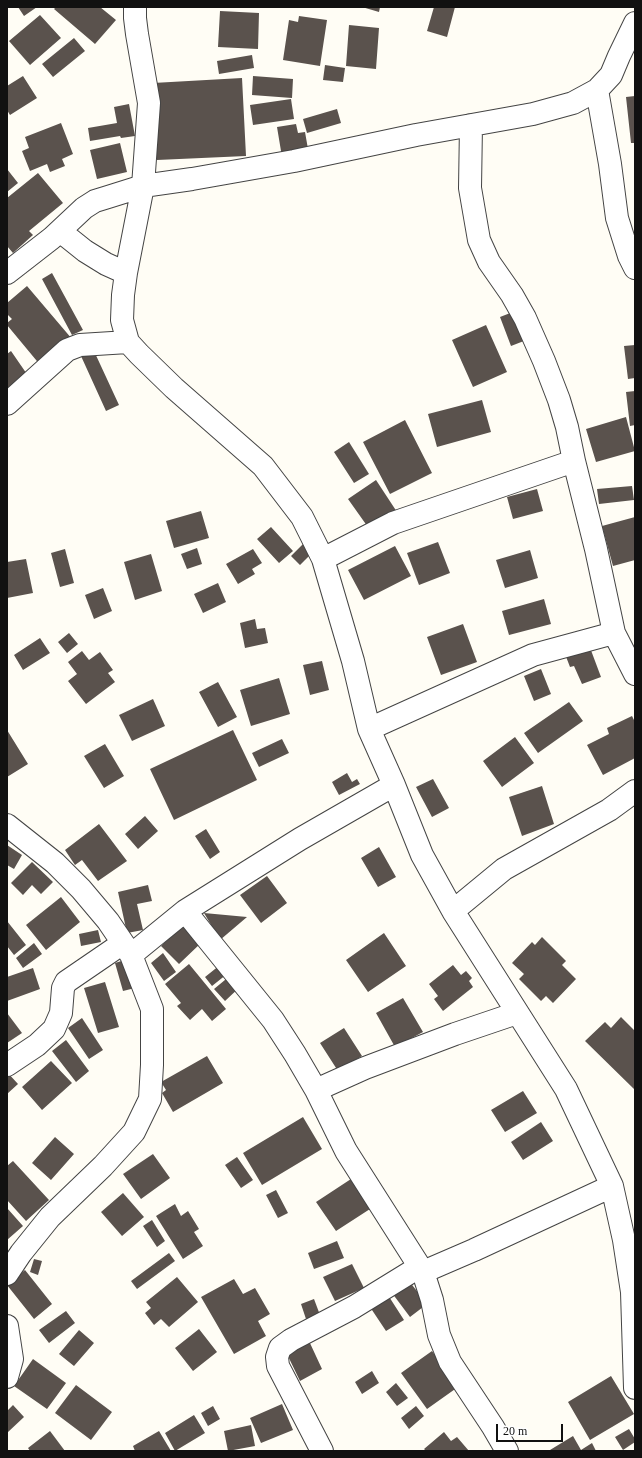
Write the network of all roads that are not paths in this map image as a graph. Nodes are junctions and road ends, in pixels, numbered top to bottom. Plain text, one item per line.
1 (130, 11) edge
2 (635, 23) edge
3 (597, 90) junction
4 (471, 125) junction
5 (143, 186) junction
6 (60, 231) junction
7 (635, 268) edge
8 (126, 272) junction
9 (7, 273) edge
10 (128, 342) junction
11 (7, 404) edge
12 (574, 462) junction
13 (323, 559) junction
14 (614, 633) junction
15 (635, 674) edge
16 (369, 729) junction
17 (394, 785) junction
18 (635, 790) edge
19 (7, 825) edge
20 (185, 911) junction
21 (453, 911) junction
22 (127, 949) junction
23 (517, 1013) junction
24 (7, 1065) edge
25 (316, 1090) junction
26 (612, 1186) junction
27 (630, 1239) edge
28 (14, 1255) edge
29 (421, 1269) junction
30 (7, 1274) edge
31 (7, 1326) edge
32 (7, 1377) edge
33 (635, 1388) edge
34 (322, 1451) edge
35 (507, 1451) edge

1 - 5 street
2 - 3 street
3 - 4 street
3 - 7 street
4 - 5 street
4 - 12 street
5 - 6 street
5 - 8 street
6 - 8 street
6 - 9 street
8 - 10 street
10 - 11 street
10 - 13 street
12 - 13 street
12 - 14 street
13 - 16 street
14 - 15 street
14 - 16 street
16 - 17 street
17 - 20 street
17 - 21 street
18 - 21 street
19 - 22 street
20 - 22 street
20 - 25 street
21 - 23 street
22 - 24 street
22 - 28 street
23 - 25 street
23 - 26 street
25 - 29 street
26 - 27 street
26 - 29 street
27 - 33 street
28 - 30 street
29 - 34 street
29 - 35 street
31 - 32 street

